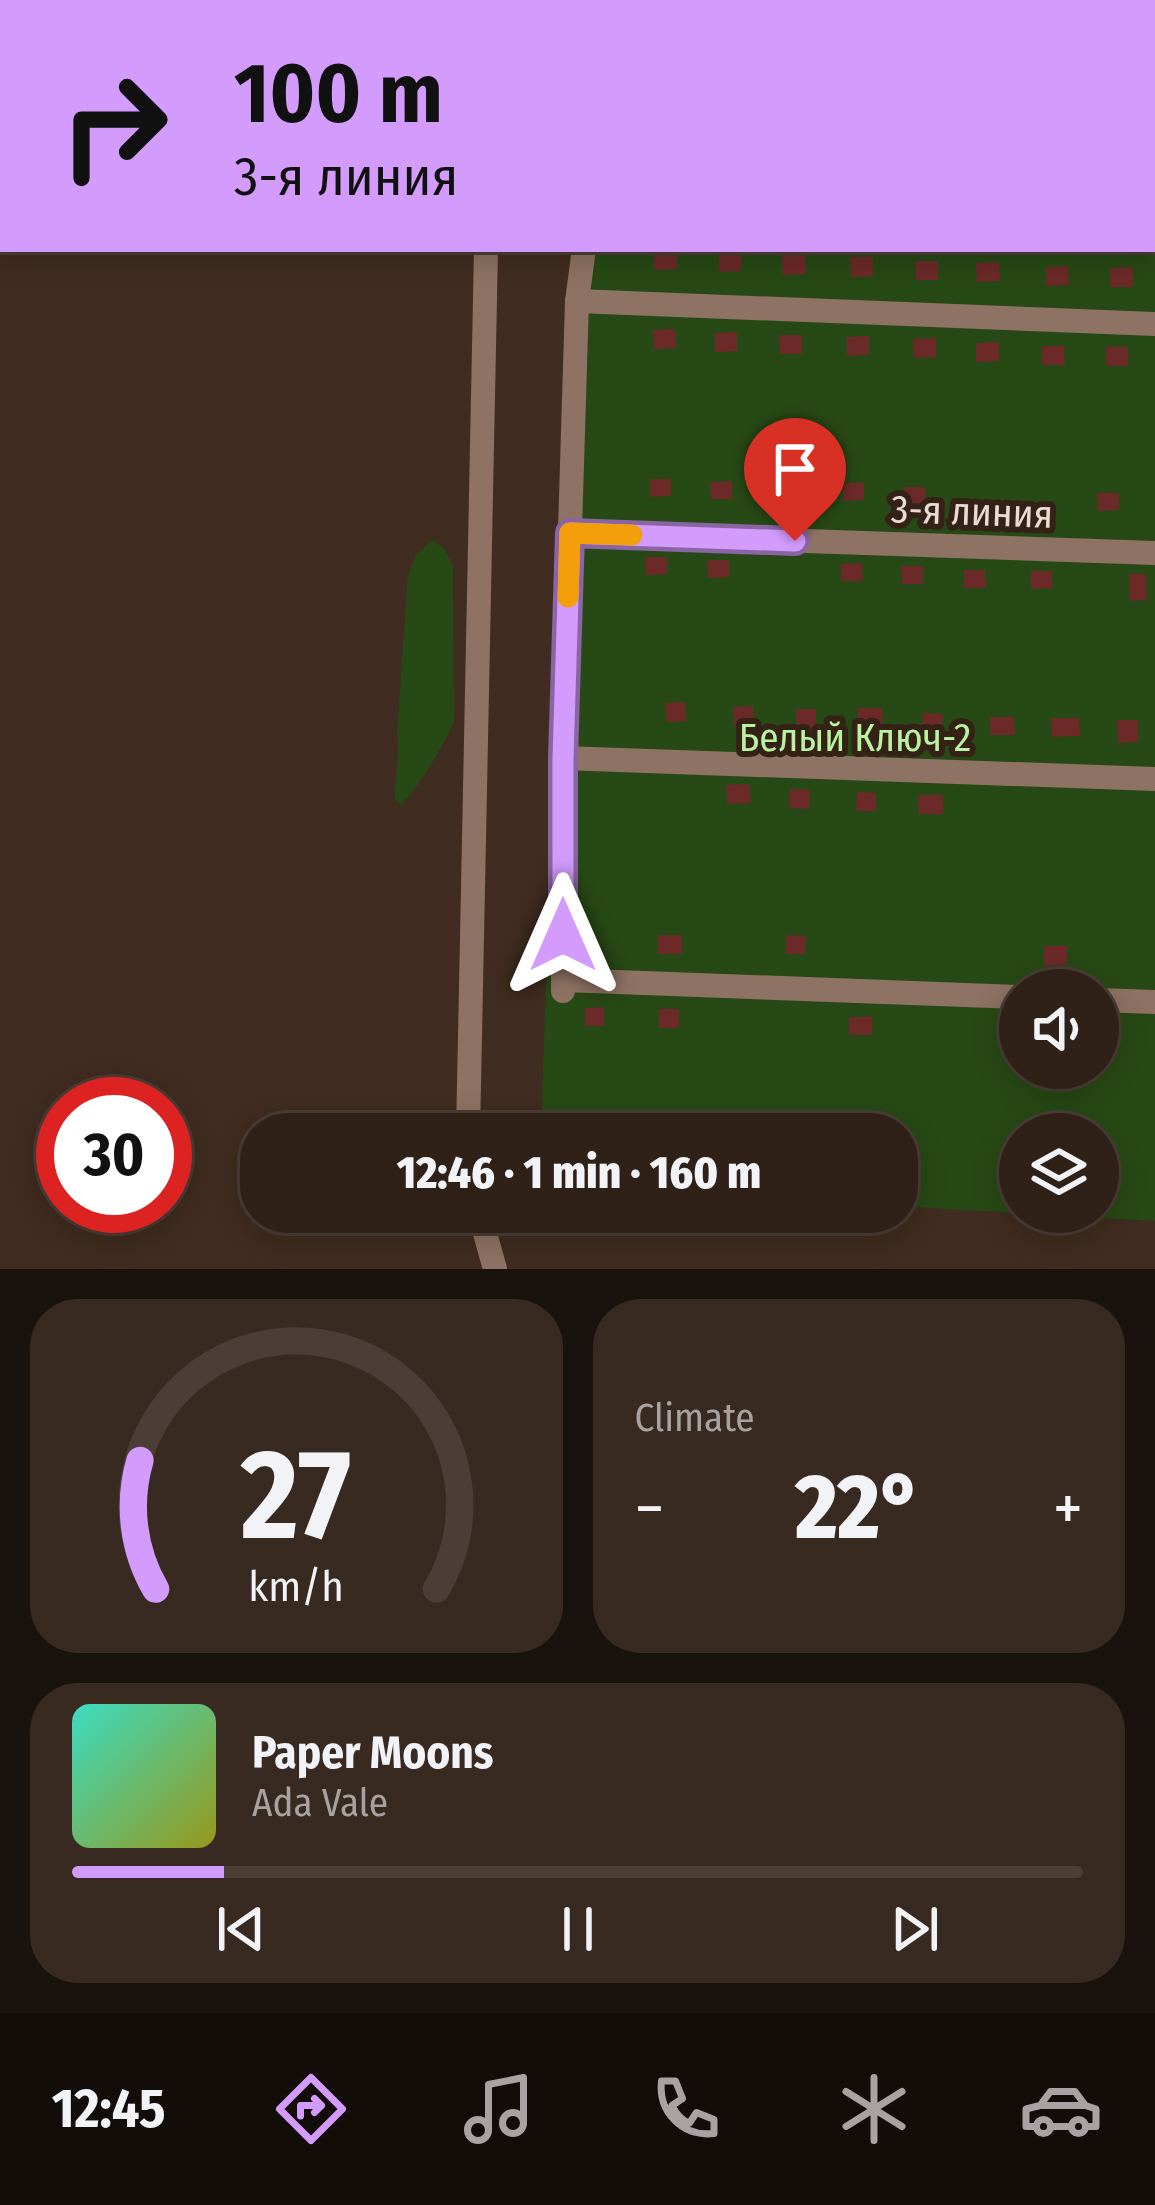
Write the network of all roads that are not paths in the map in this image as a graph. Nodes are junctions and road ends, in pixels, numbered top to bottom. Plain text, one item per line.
1 (486, 252) edge
2 (584, 252) edge
3 (577, 301) junction
4 (1155, 324) edge
5 (570, 533) junction
6 (1155, 553) edge
7 (563, 758) junction
8 (1155, 779) edge
9 (999, 996) edge
10 (1119, 1001) edge
11 (1155, 1002) edge
12 (468, 1113) edge
13 (485, 1233) edge
14 (495, 1269) edge

1 - 12 street
2 - 3 street
3 - 4 street
3 - 5 street
5 - 6 street, 3-я линия
5 - 7 street
7 - 8 street
7 - 9 street
10 - 11 street
13 - 14 street

